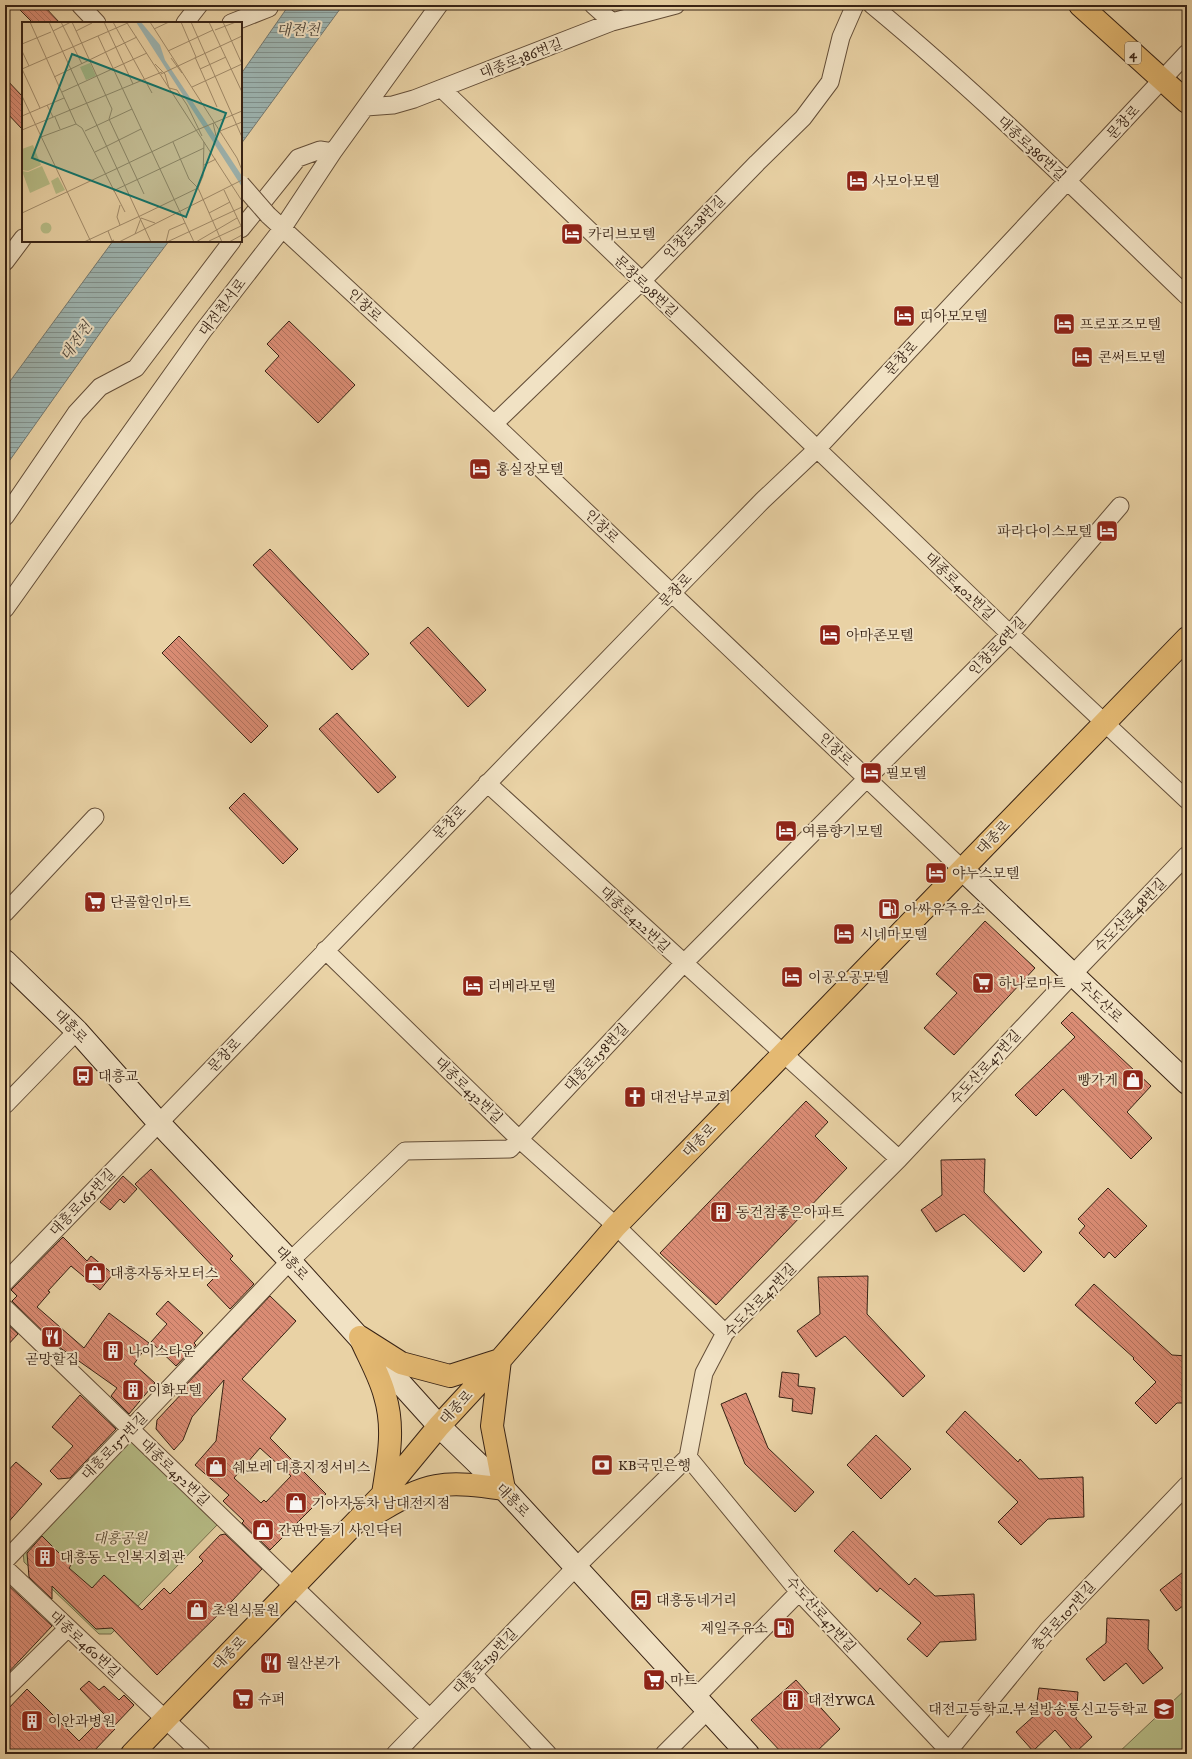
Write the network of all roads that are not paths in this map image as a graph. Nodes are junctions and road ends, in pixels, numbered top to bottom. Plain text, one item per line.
1 (80, 5) edge
2 (199, 5) edge
3 (439, 5) edge
4 (593, 5) edge
5 (676, 5) edge
6 (855, 5) edge
7 (872, 5) edge
8 (1080, 5) edge
9 (269, 8) dead end
10 (96, 22) edge
11 (186, 22) edge
12 (234, 22) edge
13 (612, 22) junction
14 (1187, 54) edge
15 (1162, 79) junction
16 (442, 89) junction
17 (1187, 102) edge
18 (366, 107) junction
19 (333, 152) junction
20 (1068, 181) junction
21 (242, 185) edge
22 (242, 228) edge
23 (282, 229) junction
24 (22, 239) edge
25 (231, 242) edge
26 (5, 262) edge
27 (642, 281) junction
28 (1187, 296) edge
29 (494, 424) junction
30 (816, 449) junction
31 (1120, 506) dead end
32 (5, 517) edge
33 (672, 593) junction
34 (5, 609) edge
35 (1010, 634) junction
36 (1187, 638) edge
37 (1104, 723) junction
38 (867, 778) junction
39 (487, 783) junction
40 (1187, 800) edge
41 (95, 817) dead end
42 (1187, 855) edge
43 (962, 869) junction
44 (5, 913) edge
45 (325, 950) junction
46 (5, 961) edge
47 (683, 964) junction
48 (1073, 974) junction
49 (77, 1031) junction
50 (782, 1055) junction
51 (1187, 1083) edge
52 (5, 1105) edge
53 (159, 1123) junction
54 (519, 1139) junction
55 (899, 1160) junction
56 (616, 1226) junction
57 (290, 1261) junction
58 (5, 1282) edge
59 (5, 1308) edge
60 (725, 1333) junction
61 (360, 1337) junction
62 (500, 1360) junction
63 (439, 1426) junction
64 (130, 1429) junction
65 (688, 1457) junction
66 (1187, 1485) edge
67 (504, 1489) junction
68 (382, 1495) junction
69 (353, 1526) junction
70 (5, 1561) edge
71 (576, 1567) junction
72 (5, 1568) edge
73 (293, 1586) junction
74 (799, 1592) junction
75 (68, 1628) junction
76 (473, 1674) junction
77 (5, 1690) edge
78 (702, 1704) junction
79 (430, 1718) junction
80 (165, 1719) junction
81 (948, 1753) edge
82 (132, 1754) edge
83 (202, 1754) edge
84 (395, 1754) edge
85 (548, 1754) edge
86 (664, 1754) edge
87 (748, 1754) edge

1 - 10 street
2 - 11 street
3 - 18 street, 대전천서로
4 - 13 street
5 - 13 street, 대종로386번길
6 - 27 street, 인창로28번길
7 - 20 street, 대종로386번길
8 - 15 main road, 4
9 - 12 street
13 - 16 street, 대종로386번길
14 - 15 street, 문창로
15 - 17 main road, 4
15 - 20 street, 문창로
16 - 18 street, 대종로386번길
16 - 27 street, 문창로98번길
18 - 19 street, 대전천서로
19 - 22 street
19 - 23 street, 대전천서로
20 - 28 street, 대종로386번길
20 - 30 street, 문창로
21 - 23 street, 인창로, bridge
23 - 29 street, 인창로
23 - 34 street, 대전천서로
24 - 26 street
25 - 32 street
27 - 29 street, 인창로28번길
27 - 30 street, 문창로98번길
29 - 33 street, 인창로
30 - 33 street, 문창로
30 - 35 street, 대종로402번길
31 - 35 street, 인창로6번길
33 - 38 street, 인창로
33 - 39 street, 문창로
35 - 37 street, 대종로402번길
35 - 38 street, 인창로6번길
36 - 37 main road, 대종로
37 - 40 street
37 - 43 main road, 대종로
38 - 43 street, 인창로
38 - 47 street, 대흥로158번길
39 - 45 street, 문창로
39 - 47 street, 대종로422번길
41 - 44 street
42 - 48 street, 수도산로48번길
43 - 48 main road, 수도산로
43 - 50 main road, 대종로
45 - 53 street, 문창로
45 - 54 street, 대종로432번길
46 - 49 main road, 대흥로
47 - 50 street, 대종로422번길
47 - 54 street, 대흥로158번길
48 - 51 main road, 수도산로
48 - 55 street, 수도산로47번길
49 - 52 street
49 - 53 main road, 대흥로
50 - 55 street
50 - 56 main road, 대종로
53 - 57 main road, 대흥로
53 - 58 street, 대흥로165번길
54 - 56 street, 대종로432번길
54 - 57 street, 대흥로158번길
55 - 60 street, 수도산로47번길
56 - 60 street
56 - 62 main road, 대종로
57 - 61 main road, 대흥로
57 - 64 street, 대흥로157번길
59 - 64 street, 대종로452번길
60 - 65 street, 수도산로47번길
61 - 62 main road
61 - 63 main road, 대흥로
61 - 68 main road
62 - 63 main road, 대종로
62 - 67 main road
63 - 67 main road, 대흥로
63 - 68 main road, 대종로
64 - 70 street, 대흥로157번길
64 - 73 street, 대종로452번길
65 - 71 street
65 - 74 street, 수도산로47번길
66 - 81 street, 충무로107번길
67 - 69 main road
67 - 71 main road, 대흥로
68 - 69 main road, 대종로
69 - 73 main road, 대종로
71 - 76 street, 대흥로139번길
71 - 78 main road, 대흥로
72 - 75 street, 대종로460번길
73 - 79 street
73 - 80 main road, 대종로
74 - 78 street
74 - 81 street, 수도산로47번길
75 - 77 street
75 - 80 street, 대종로460번길
76 - 79 street, 대흥로139번길
76 - 85 street
78 - 86 street
78 - 87 main road, 대흥로
79 - 84 street, 대흥로139번길
80 - 82 main road, 대종로
80 - 83 street

